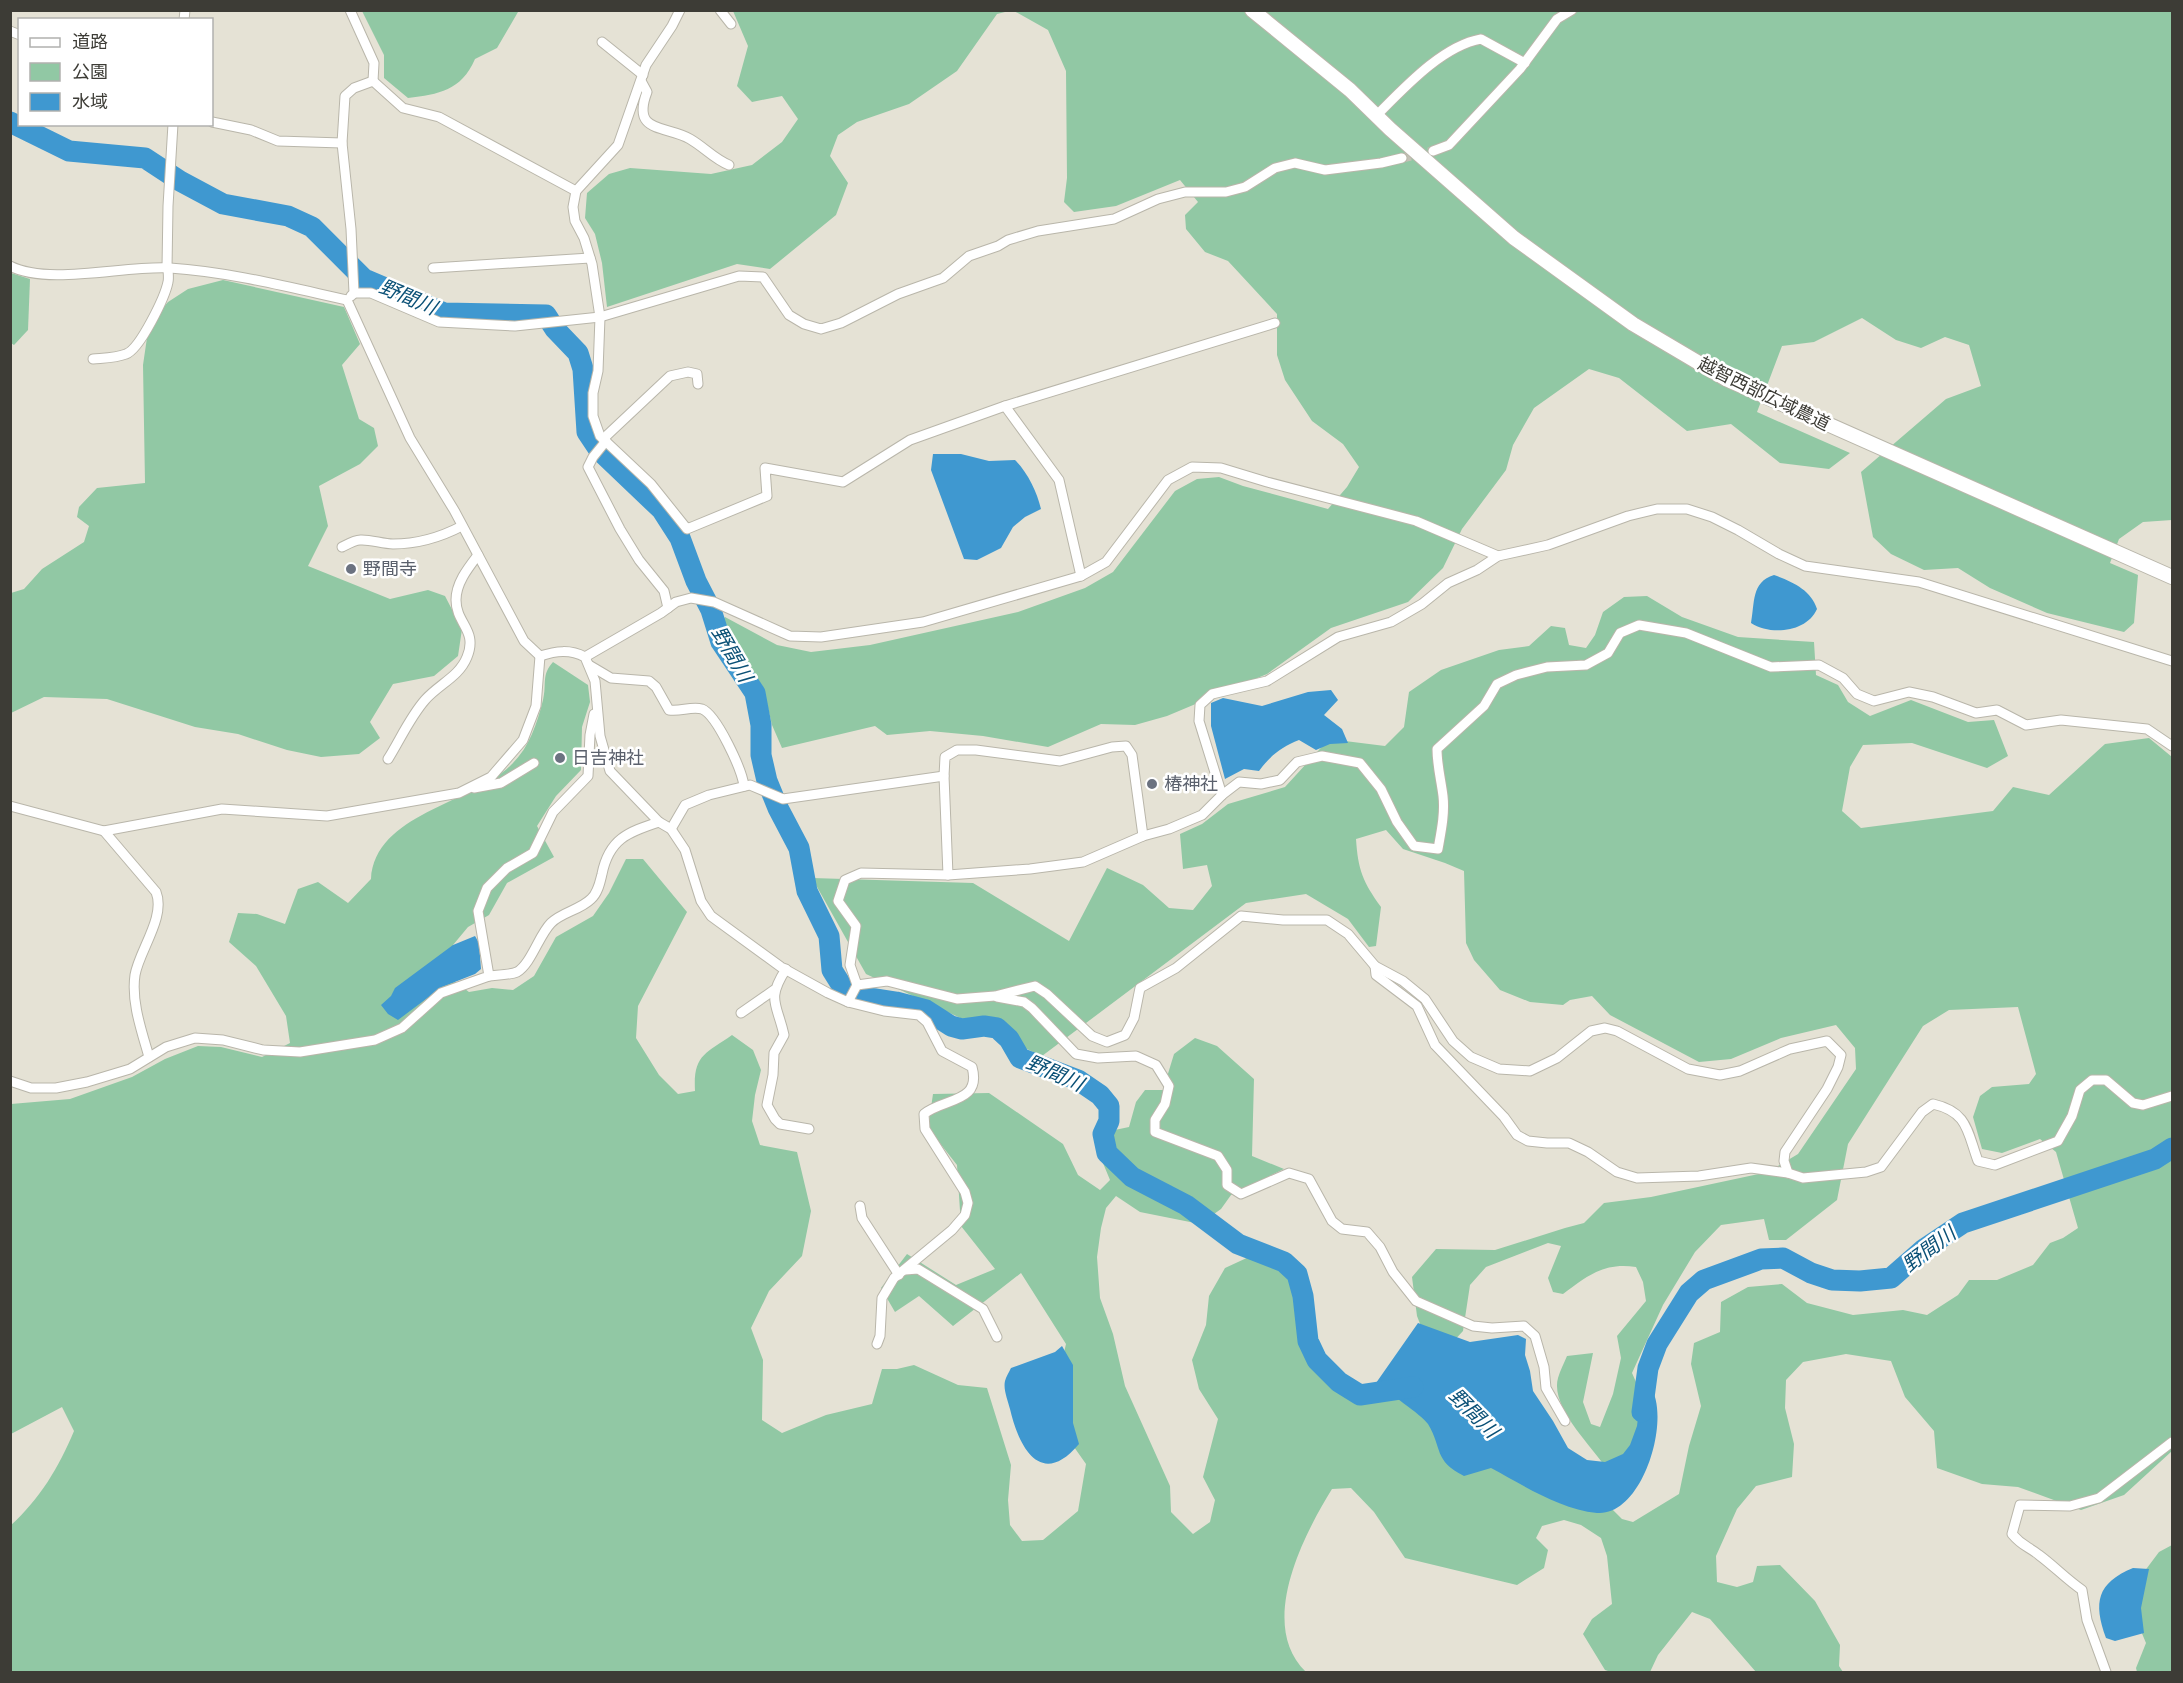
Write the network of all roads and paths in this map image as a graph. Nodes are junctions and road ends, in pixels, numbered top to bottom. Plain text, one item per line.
1 (350, 10) edge
2 (680, 10) edge
3 (720, 10) edge
4 (1252, 10) edge
5 (1572, 10) edge
6 (731, 24) dead end
7 (602, 42) dead end
8 (1525, 63) junction
9 (642, 78) junction
10 (373, 81) junction
11 (1376, 116) junction
12 (213, 122) edge
13 (173, 126) edge
14 (342, 143) junction
15 (1433, 151) tunnel mouth
16 (1402, 158) tunnel mouth
17 (729, 165) dead end
18 (576, 191) junction
19 (590, 258) junction
20 (10, 266) edge
21 (168, 268) junction
22 (433, 268) dead end
23 (350, 296) junction
24 (600, 317) junction
25 (1275, 323) dead end
26 (93, 359) dead end
27 (698, 384) dead end
28 (1005, 406) junction
29 (604, 440) junction
30 (462, 525) junction
31 (342, 547) dead end
32 (478, 555) junction
33 (1498, 556) junction
34 (1081, 576) junction
35 (2172, 577) edge
36 (668, 608) junction
37 (540, 656) junction
38 (587, 661) junction
39 (2172, 661) edge
40 (596, 706) junction
41 (2172, 746) edge
42 (388, 759) dead end
43 (534, 762) dead end
44 (944, 776) junction
45 (744, 786) junction
46 (466, 789) junction
47 (1222, 795) junction
48 (10, 806) edge
49 (659, 822) junction
50 (671, 829) junction
51 (104, 831) junction
52 (1143, 836) junction
53 (948, 875) junction
54 (1375, 966) junction
55 (786, 969) junction
56 (489, 976) junction
57 (856, 985) junction
58 (774, 990) junction
59 (995, 996) junction
60 (848, 1002) junction
61 (741, 1013) dead end
62 (149, 1057) junction
63 (10, 1081) edge
64 (2172, 1096) edge
65 (809, 1130) dead end
66 (1788, 1173) junction
67 (860, 1206) dead end
68 (902, 1272) junction
69 (997, 1337) dead end
70 (877, 1344) dead end
71 (1565, 1421) dead end
72 (2172, 1442) edge
73 (2106, 1672) edge

1 - 10 street
2 - 9 street
3 - 6 street
4 - 11 street, 越智西部広域農道
5 - 8 street
7 - 9 street
8 - 11 street
8 - 15 street
9 - 17 street
9 - 18 street
10 - 14 street
10 - 18 street
11 - 35 street, 越智西部広域農道
12 - 14 street
13 - 21 street
14 - 23 street
16 - 24 street
18 - 19 street
19 - 22 street
19 - 24 street
20 - 21 street
21 - 23 street
21 - 26 street
23 - 24 street
23 - 30 street
24 - 29 street
25 - 28 street
27 - 29 street
28 - 29 street
28 - 34 street
29 - 36 street
30 - 31 street
30 - 32 street
32 - 37 street
32 - 42 street
33 - 34 street
33 - 39 street
33 - 47 street
34 - 36 street
36 - 38 street
37 - 38 street
37 - 46 street
38 - 40 street
38 - 45 street
40 - 49 street
40 - 56 street
41 - 47 street
43 - 46 street
44 - 45 street
44 - 52 street
44 - 53 street
45 - 50 street
46 - 51 street
47 - 52 street
48 - 51 street
49 - 50 street
49 - 56 street
50 - 55 street
51 - 62 street
52 - 53 street
53 - 57 street
54 - 59 street
54 - 66 street
54 - 66 street
55 - 58 street
55 - 60 street
56 - 62 street
57 - 59 street
57 - 60 street
58 - 61 street
58 - 65 street
59 - 71 street
60 - 68 street
62 - 63 street
64 - 66 street
67 - 68 street
68 - 69 street
68 - 70 street
72 - 73 street

